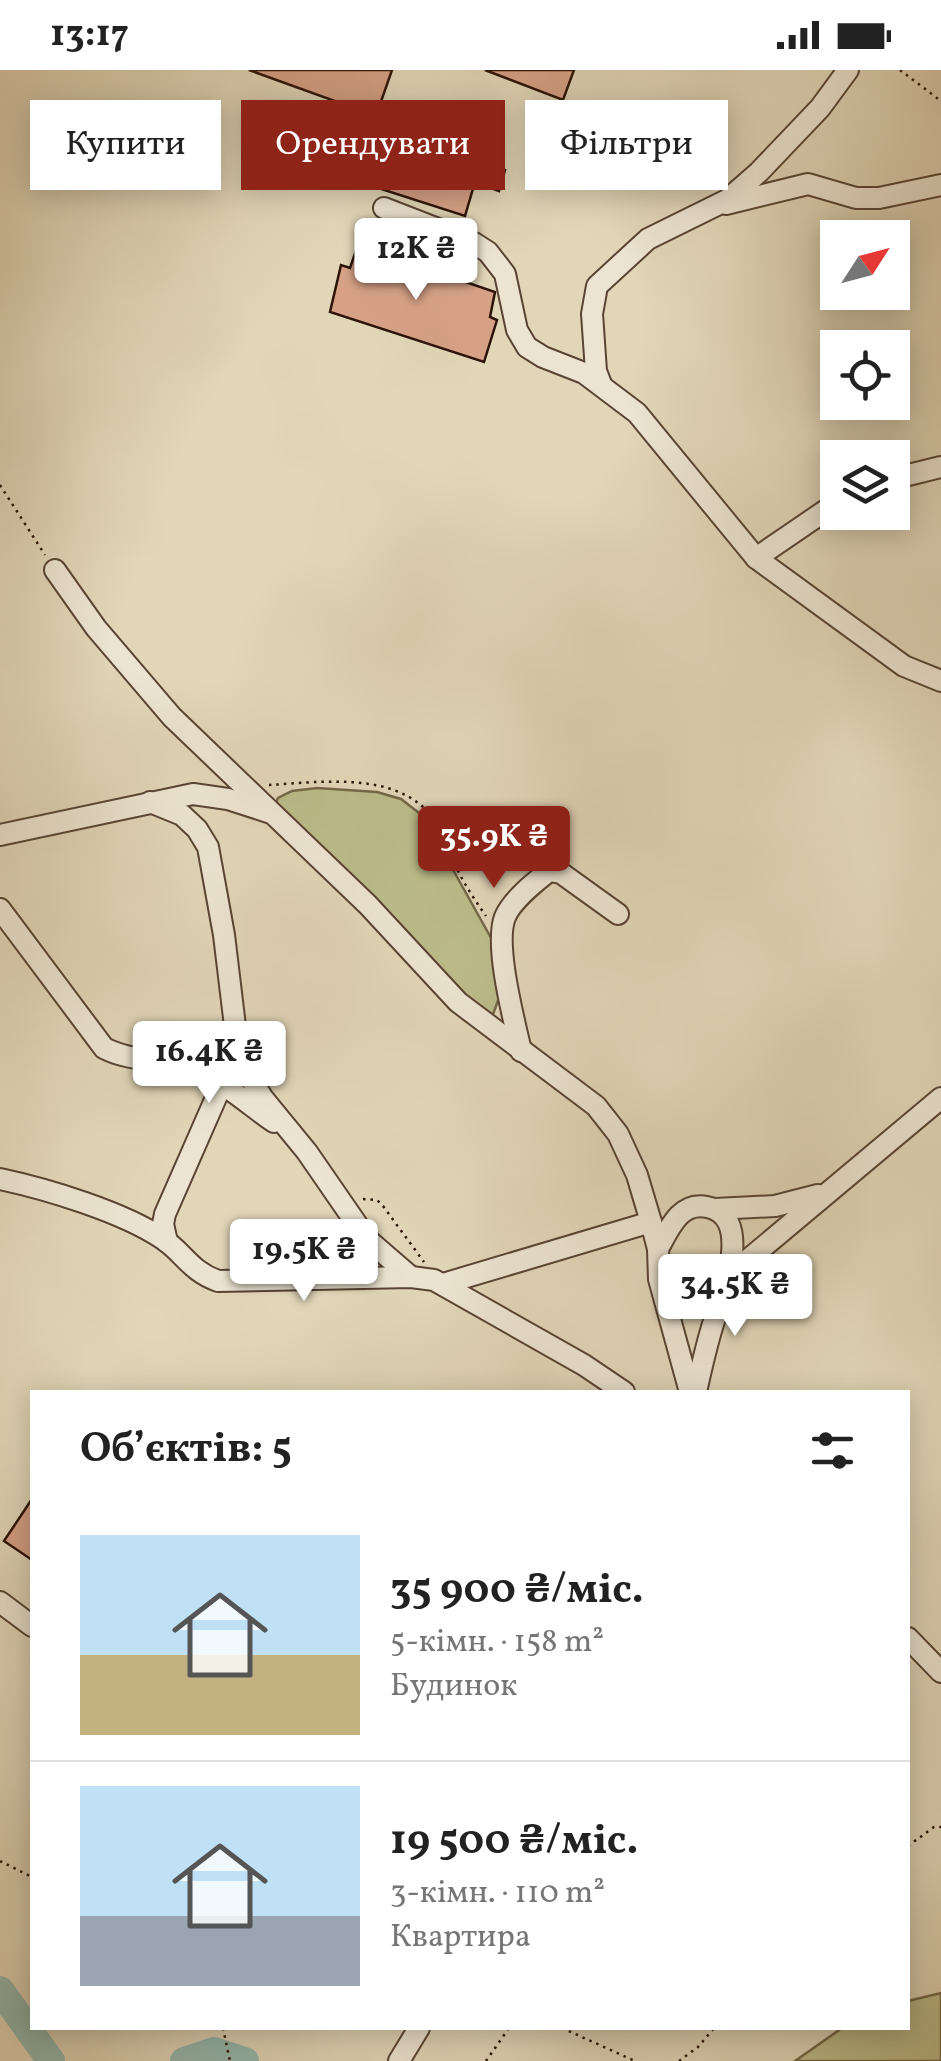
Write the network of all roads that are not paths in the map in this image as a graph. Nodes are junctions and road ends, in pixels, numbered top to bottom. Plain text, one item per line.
1 (848, 70) edge
2 (941, 185) edge
3 (714, 206) junction
4 (384, 208) dead end
5 (601, 384) junction
6 (941, 467) edge
7 (910, 476) edge
8 (820, 514) edge
9 (756, 558) junction
10 (54, 570) road end
11 (941, 682) edge
12 (150, 802) junction
13 (274, 814) junction
14 (0, 835) edge
15 (0, 909) edge
16 (618, 914) dead end
17 (520, 1051) junction
18 (222, 1084) junction
19 (941, 1098) edge
20 (292, 1134) junction
21 (0, 1179) edge
22 (830, 1192) junction
23 (715, 1209) junction
24 (651, 1222) junction
25 (168, 1242) junction
26 (658, 1248) junction
27 (732, 1274) junction
28 (412, 1277) junction
29 (445, 1283) junction
30 (621, 1390) edge
31 (692, 1390) edge
32 (694, 1390) edge
33 (0, 1602) edge
34 (30, 1624) edge
35 (910, 1640) edge
36 (941, 1672) edge
37 (419, 2030) edge
38 (399, 2061) edge

1 - 3 street
2 - 3 street
3 - 5 street
4 - 5 street
5 - 9 street
6 - 7 street
8 - 9 street
9 - 11 street
10 - 13 street
12 - 13 street
12 - 14 street
12 - 20 street
13 - 17 street
15 - 18 street
16 - 17 street
17 - 24 street
18 - 20 street
18 - 25 street
19 - 22 street
20 - 28 street
21 - 25 street
22 - 23 street
22 - 27 street
23 - 26 street
23 - 27 street
24 - 26 street
24 - 29 street
25 - 28 street
26 - 31 street
27 - 32 street
28 - 29 street
29 - 30 street
33 - 34 street
35 - 36 street
37 - 38 street

